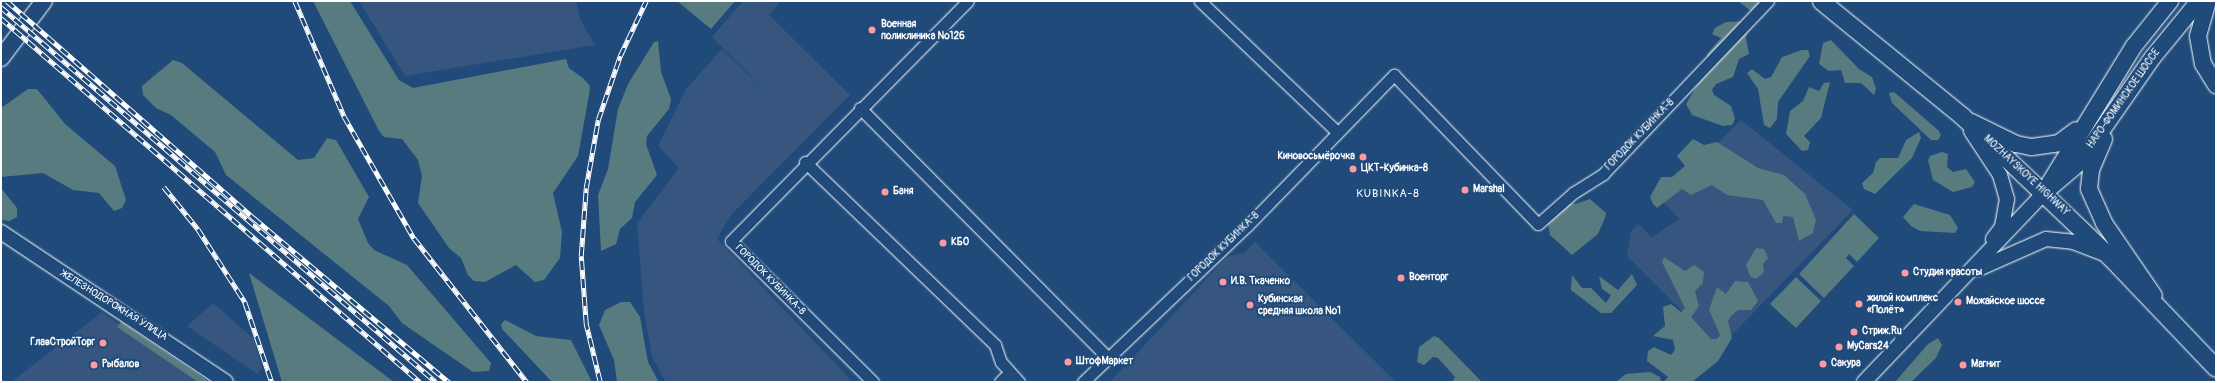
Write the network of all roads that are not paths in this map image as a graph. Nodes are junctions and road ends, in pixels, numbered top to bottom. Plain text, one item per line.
1 (44, 1) edge
2 (968, 1) edge
3 (1200, 1) edge
4 (1768, 1) edge
5 (1821, 1) edge
6 (2170, 1) edge
7 (2199, 1) edge
8 (2208, 1) edge
9 (1, 58) edge
10 (2216, 85) edge
11 (860, 108) junction
12 (2118, 108) junction
13 (1963, 117) junction
14 (2085, 120) junction
15 (1337, 132) junction
16 (805, 162) junction
17 (2044, 193) junction
18 (1, 232) edge
19 (2110, 257) junction
20 (1967, 275) junction
21 (2172, 322) junction
22 (1108, 358) junction
23 (2216, 368) edge
24 (1009, 373) junction
25 (226, 382) edge
26 (873, 382) edge
27 (1000, 382) edge
28 (1019, 382) edge
29 (1083, 382) edge
30 (1864, 382) edge

1 - 9 main road
2 - 11 street, ГОРОДОК КУБИНКА-8
3 - 15 street
4 - 15 street, ГОРОДОК КУБИНКА-8
5 - 13 main road, MOZHAYSKOYE HIGHWAY
6 - 14 main road, НАРО-ФОМИНСКОЕ ШОССЕ
7 - 12 main road, НАРО-ФОМИНСКОЕ ШОССЕ
8 - 10 main road
11 - 16 street, ГОРОДОК КУБИНКА-8
11 - 22 street
12 - 17 main road, НАРО-ФОМИНСКОЕ ШОССЕ
12 - 21 main road
13 - 14 main road
13 - 17 main road, MOZHAYSKOYE HIGHWAY
13 - 20 street
14 - 17 main road, НАРО-ФОМИНСКОЕ ШОССЕ
15 - 22 street, ГОРОДОК КУБИНКА-8
16 - 24 street
16 - 26 street, ГОРОДОК КУБИНКА-8
17 - 19 main road, MOZHAYSKOYE HIGHWAY
17 - 20 street, НАРО-ФОМИНСКОЕ ШОССЕ
18 - 25 street, ЖЕЛЕЗНОДОРОЖНАЯ УЛИЦА
19 - 20 street
19 - 21 main road, MOZHAYSKOYE HIGHWAY
20 - 30 street, НАРО-ФОМИНСКОЕ ШОССЕ
21 - 23 main road, MOZHAYSKOYE HIGHWAY
22 - 29 street, ГОРОДОК КУБИНКА-8
24 - 27 street
24 - 28 street

